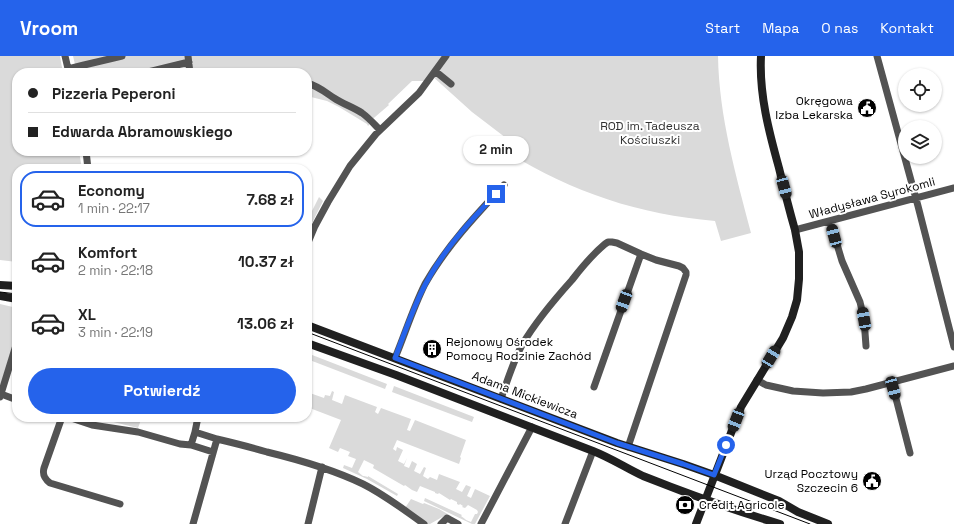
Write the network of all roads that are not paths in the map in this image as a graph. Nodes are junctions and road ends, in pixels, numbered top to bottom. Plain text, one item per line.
1 (66, 56) edge
2 (122, 56) edge
3 (446, 56) edge
4 (761, 56) edge
5 (877, 56) edge
6 (188, 59) edge
7 (68, 68) edge
8 (88, 68) edge
9 (160, 68) edge
10 (433, 74) junction
11 (312, 84) edge
12 (451, 84) dead end
13 (380, 130) junction
14 (504, 185) dead end
15 (954, 188) edge
16 (915, 198) junction
17 (830, 221) junction
18 (795, 230) junction
19 (312, 234) edge
20 (641, 254) junction
21 (0, 285) edge
22 (12, 286) edge
23 (0, 296) edge
24 (12, 298) edge
25 (312, 327) edge
26 (312, 344) edge
27 (866, 346) dead end
28 (954, 347) edge
29 (12, 358) edge
30 (395, 358) junction
31 (954, 366) edge
32 (757, 380) junction
33 (892, 383) junction
34 (594, 387) dead end
35 (0, 396) edge
36 (12, 399) edge
37 (501, 399) junction
38 (60, 422) edge
39 (83, 422) edge
40 (197, 422) edge
41 (532, 427) junction
42 (195, 432) junction
43 (217, 439) junction
44 (191, 445) junction
45 (628, 447) junction
46 (593, 451) junction
47 (213, 452) junction
48 (910, 453) dead end
49 (322, 467) junction
50 (714, 475) junction
51 (705, 499) junction
52 (120, 504) dead end
53 (193, 524) edge
54 (308, 524) edge
55 (424, 524) edge
56 (441, 524) edge
57 (458, 524) edge
58 (481, 524) edge
59 (565, 524) edge
60 (696, 524) edge
61 (780, 524) edge
62 (828, 524) edge

1 - 7 street
2 - 8 street
3 - 10 street
4 - 18 street
5 - 16 street
6 - 9 street
10 - 12 street
10 - 13 street
11 - 13 street
13 - 19 street
14 - 30 street
15 - 16 street, Władysława Syrokomli
16 - 17 street, Władysława Syrokomli
16 - 28 street
17 - 18 street, Władysława Syrokomli
17 - 27 street
18 - 32 street
20 - 34 street
20 - 37 street
20 - 45 street
21 - 22 street
23 - 24 street
25 - 30 street, Adama Mickiewicza
26 - 41 street
29 - 35 street
30 - 37 street, Adama Mickiewicza
31 - 33 street
32 - 33 street
32 - 50 street
33 - 48 street
35 - 36 street
37 - 45 street, Adama Mickiewicza
38 - 52 street
39 - 44 street
40 - 42 street
41 - 46 street
41 - 58 street
42 - 43 street
42 - 44 street
43 - 47 street
43 - 49 street
44 - 47 street
45 - 50 street, Adama Mickiewicza
46 - 51 street
46 - 59 street
47 - 53 street
49 - 54 street
49 - 55 street
50 - 51 street
50 - 62 street, Adama Mickiewicza
51 - 60 street
51 - 61 street
56 - 57 street

